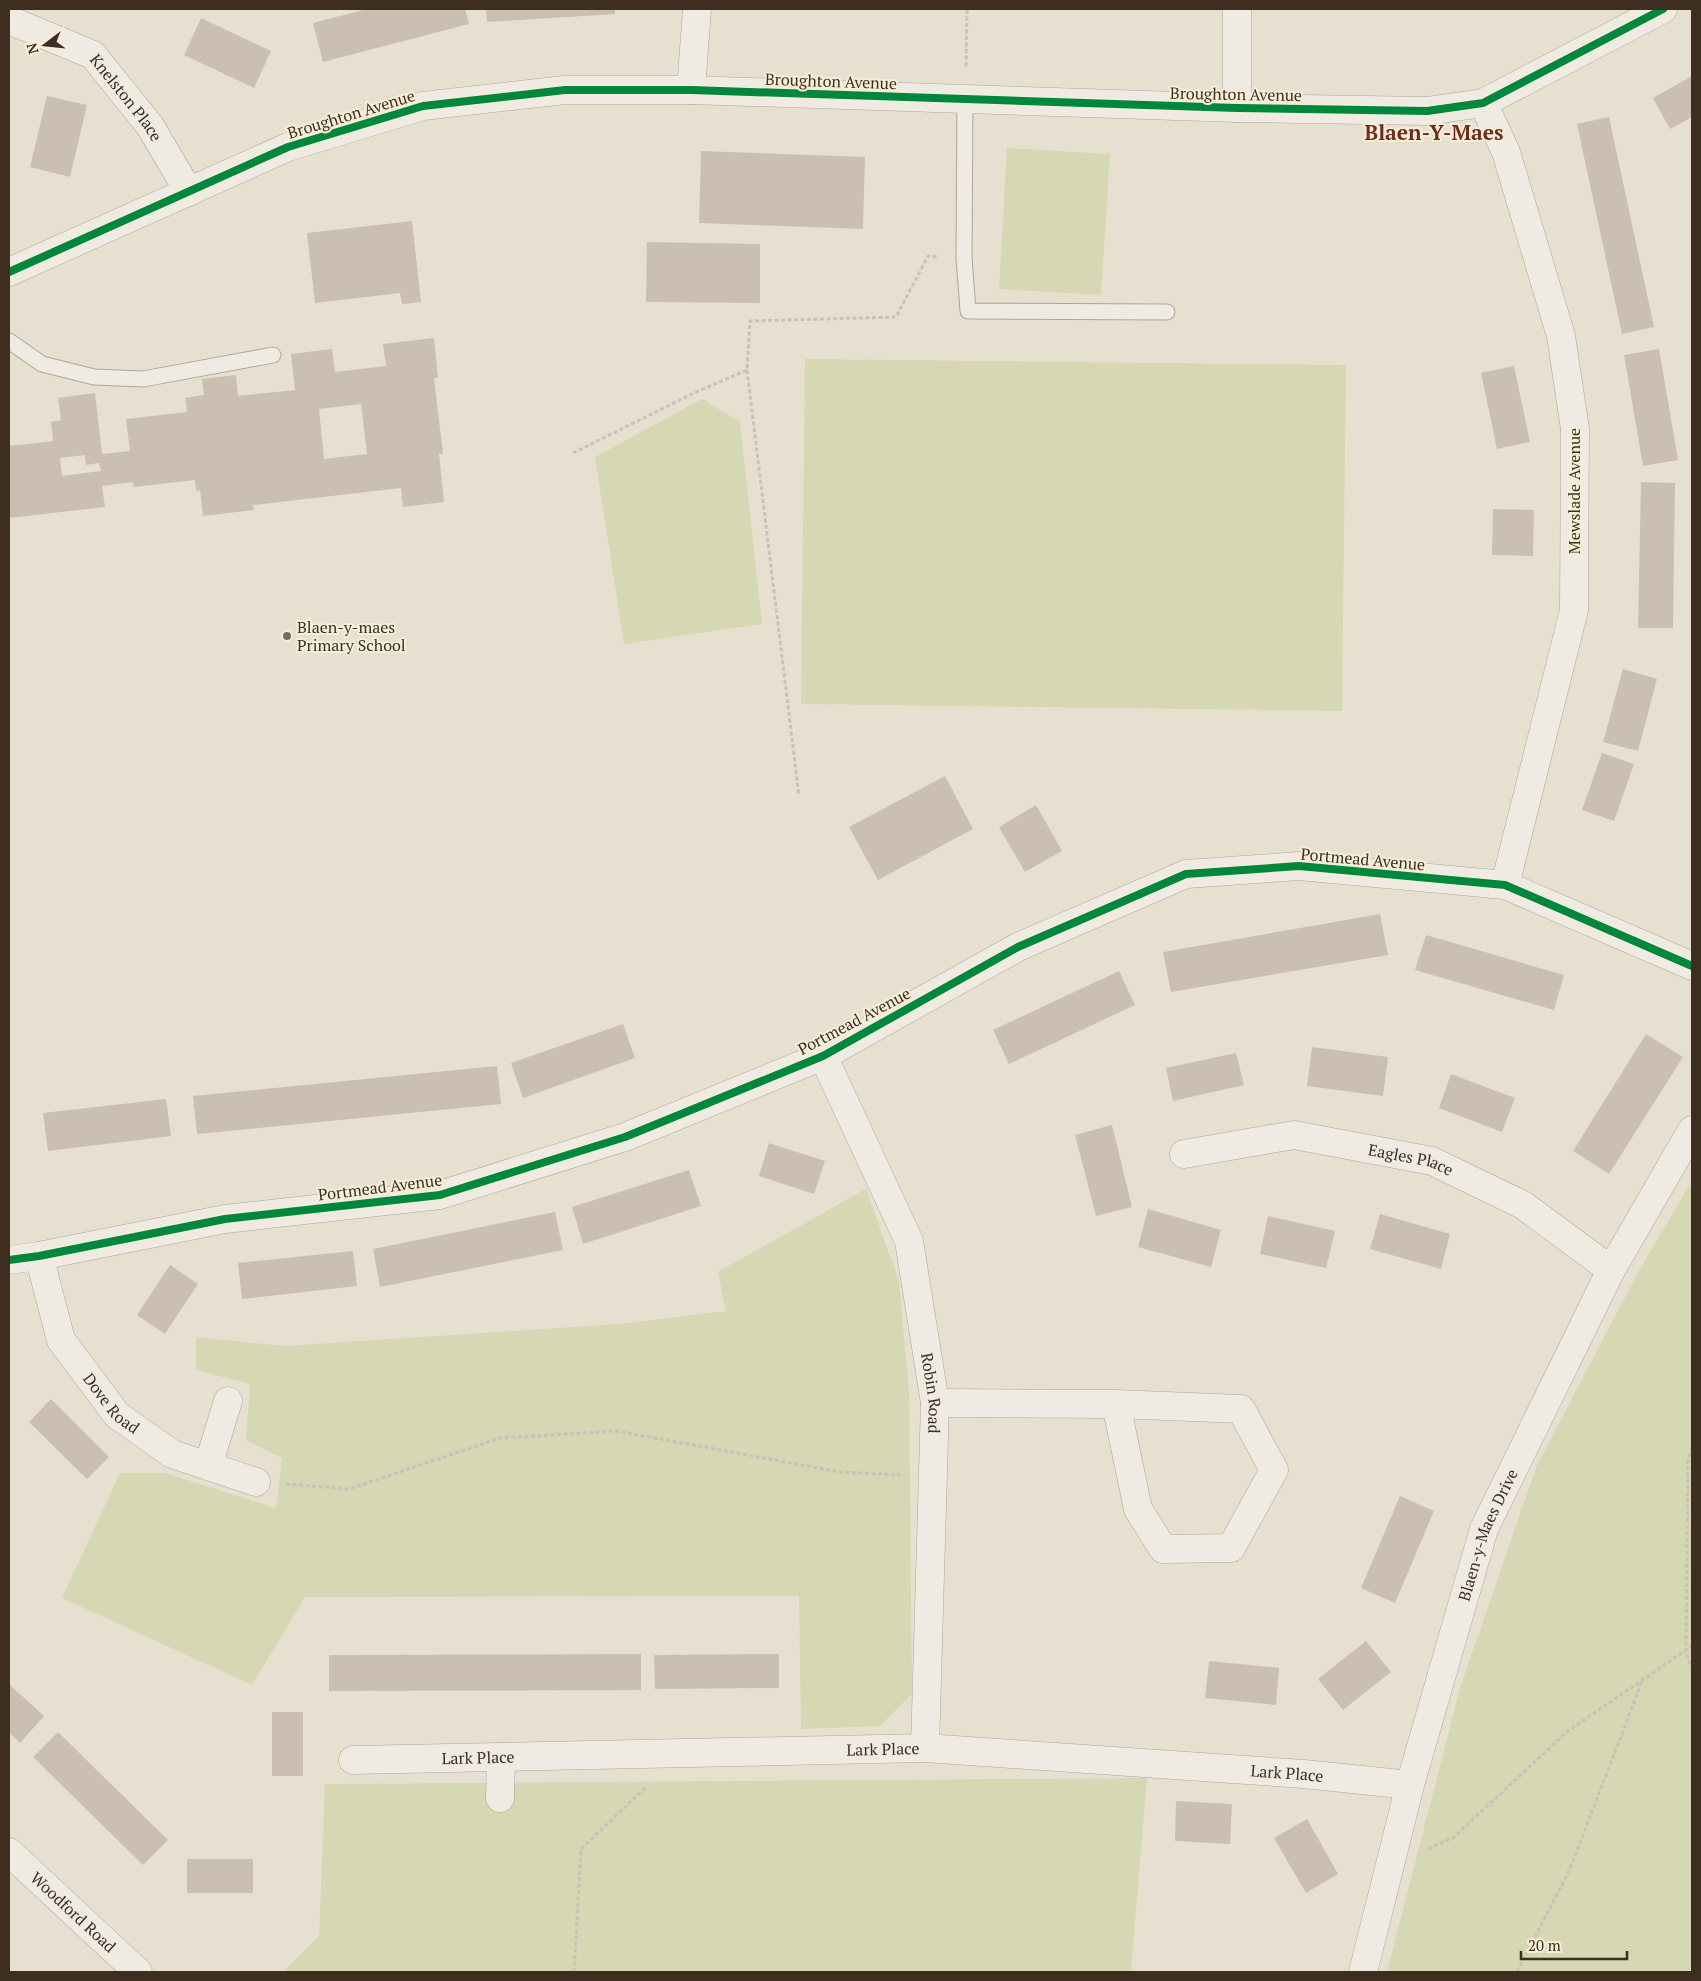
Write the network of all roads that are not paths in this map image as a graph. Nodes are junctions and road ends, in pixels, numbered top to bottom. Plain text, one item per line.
1 (697, 9) edge
2 (1237, 9) edge
3 (1663, 9) edge
4 (9, 20) edge
5 (691, 90) junction
6 (965, 100) junction
7 (1483, 103) junction
8 (1237, 108) junction
9 (189, 192) junction
10 (9, 272) edge
11 (1168, 312) dead end
12 (9, 341) edge
13 (273, 355) dead end
14 (1505, 885) junction
15 (1692, 966) edge
16 (823, 1056) junction
17 (1692, 1130) edge
18 (1184, 1154) dead end
19 (39, 1256) junction
20 (9, 1260) edge
21 (1611, 1270) junction
22 (228, 1401) dead end
23 (935, 1403) junction
24 (1116, 1404) junction
25 (208, 1466) junction
26 (256, 1482) road end
27 (925, 1748) junction
28 (501, 1757) junction
29 (354, 1760) dead end
30 (1410, 1785) junction
31 (500, 1798) dead end
32 (9, 1852) edge
33 (138, 1972) edge
34 (1363, 1972) edge

1 - 5 street
2 - 8 street
3 - 7 street, Broughton Avenue
4 - 9 street, Knelston Place
5 - 6 street, Broughton Avenue
5 - 9 street, Broughton Avenue
6 - 8 street, Broughton Avenue
6 - 11 lane
7 - 8 street, Broughton Avenue
7 - 14 street, Mewslade Avenue
9 - 10 street, Broughton Avenue
12 - 13 lane
14 - 15 street, Portmead Avenue
14 - 16 street, Portmead Avenue
16 - 19 street, Portmead Avenue
16 - 23 street, Robin Road
17 - 21 street, Blaen-y-Maes Drive
18 - 21 street, Eagles Place
19 - 20 street, Portmead Avenue
19 - 25 street, Dove Road
21 - 30 street, Blaen-y-Maes Drive
22 - 25 street
23 - 24 street
23 - 27 street, Robin Road
24 - 24 street
25 - 26 street, Dove Road
27 - 28 street, Lark Place
27 - 30 street, Lark Place
28 - 29 street, Lark Place
28 - 31 street
30 - 34 street, Blaen-y-Maes Drive
32 - 33 street, Woodford Road

